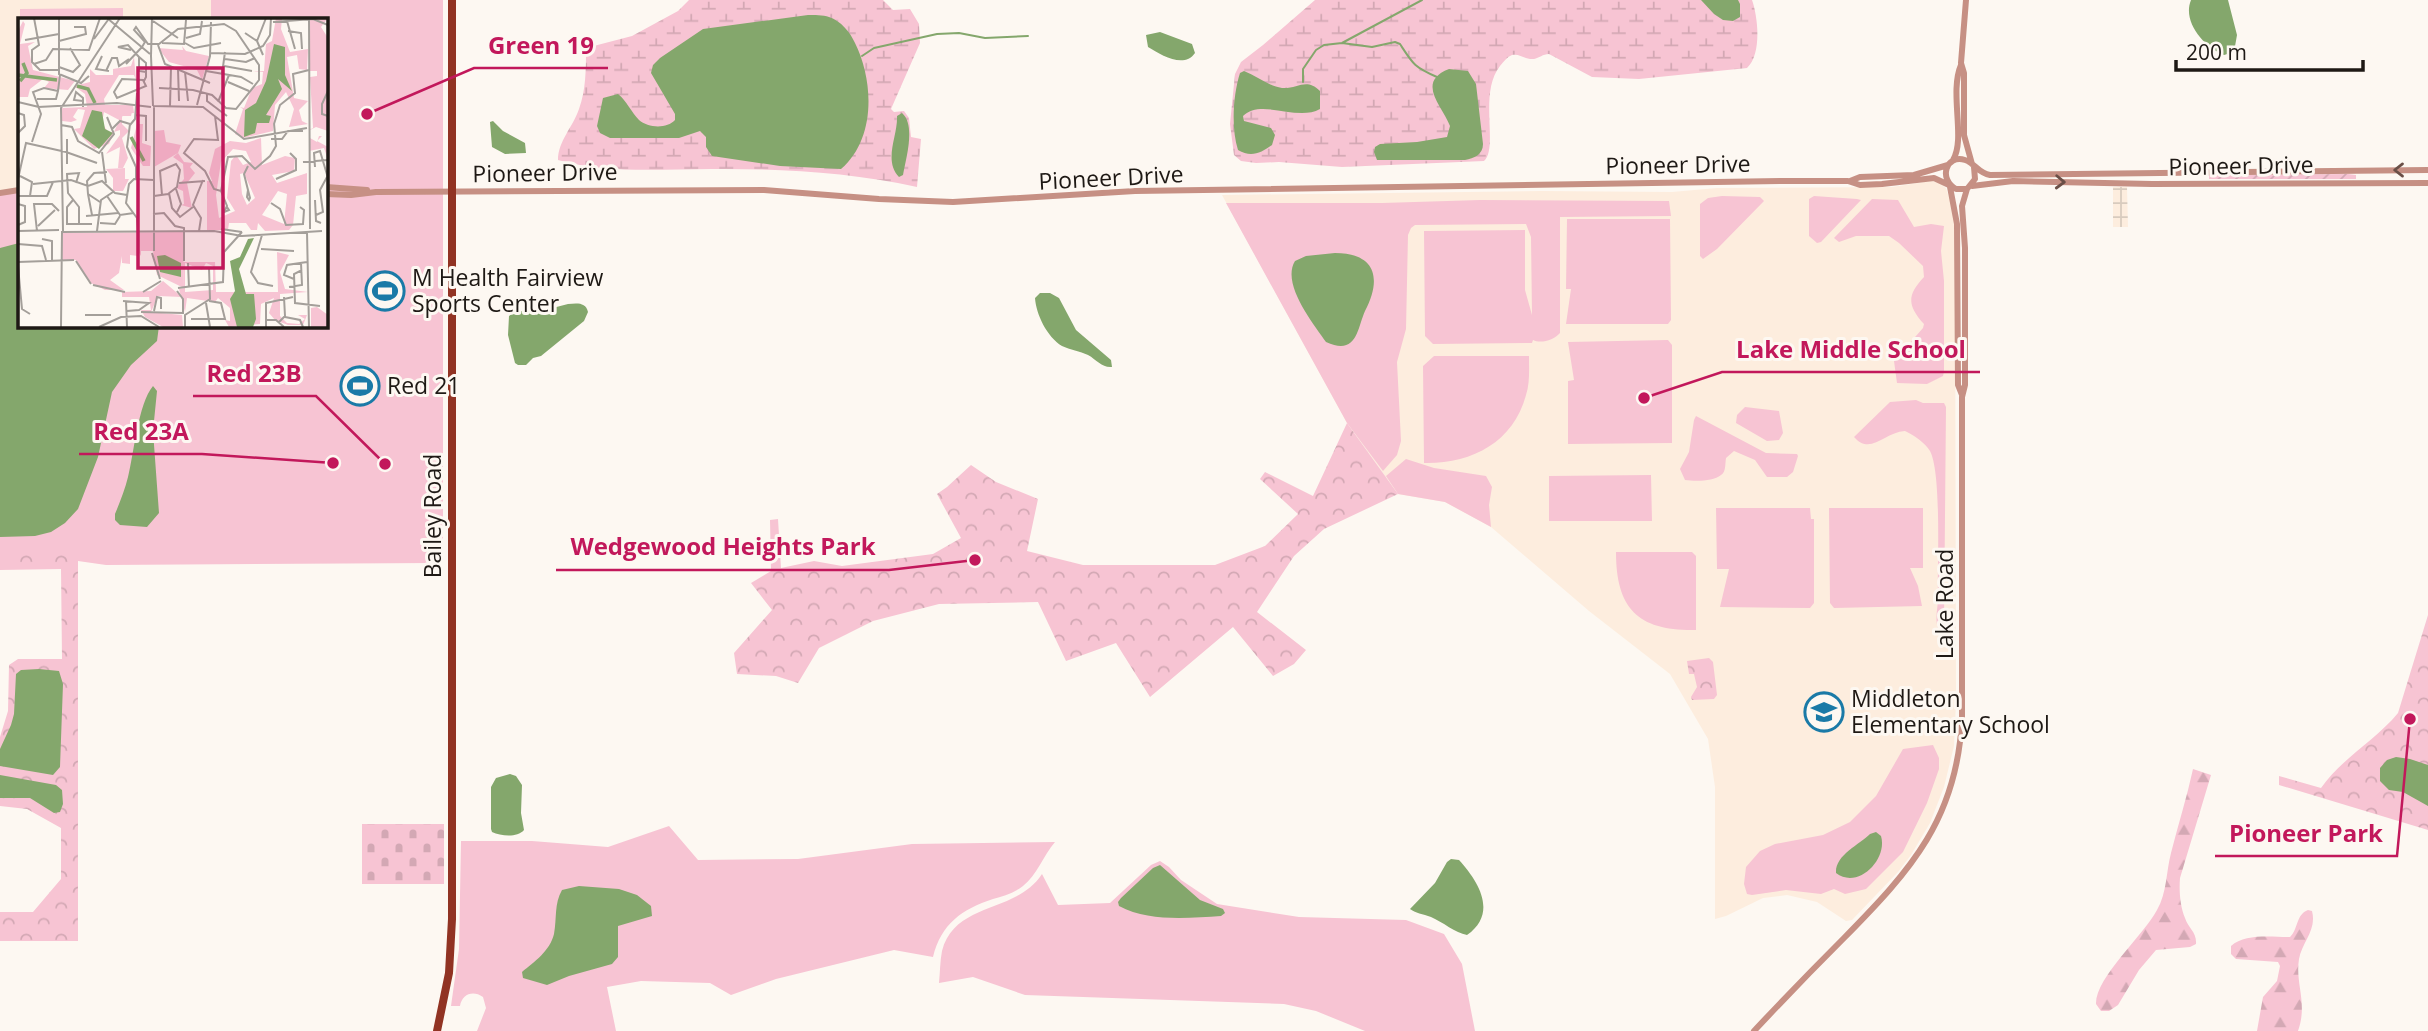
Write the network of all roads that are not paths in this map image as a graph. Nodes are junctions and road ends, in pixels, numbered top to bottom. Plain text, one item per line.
1 (452, 0) edge
2 (1966, 0) edge
3 (1961, 63) junction
4 (1950, 163) junction
5 (1973, 166) junction
6 (2428, 170) edge
7 (1848, 181) junction
8 (2428, 183) edge
9 (1950, 186) junction
10 (327, 187) edge
11 (1969, 188) junction
12 (18, 190) edge
13 (452, 191) junction
14 (0, 192) edge
15 (376, 192) junction
16 (327, 194) edge
17 (1962, 397) junction
18 (437, 1031) edge
19 (1754, 1031) edge

1 - 13 main road, Bailey Road
2 - 3 street
3 - 4 street
3 - 5 street
4 - 5 street
4 - 7 street, Pioneer Drive
4 - 9 street
6 -> 5 street, Pioneer Drive
5 - 11 street
7 - 9 street, Pioneer Drive
7 - 13 street, Pioneer Drive
11 -> 8 street, Pioneer Drive
9 - 11 street
9 - 17 street, Lake Road
10 - 15 street, Pioneer Drive
11 - 17 street, Lake Road
12 - 14 street
13 - 15 street, Pioneer Drive
13 - 18 main road, Bailey Road
15 - 16 street, Pioneer Drive
17 - 19 street, Lake Road

